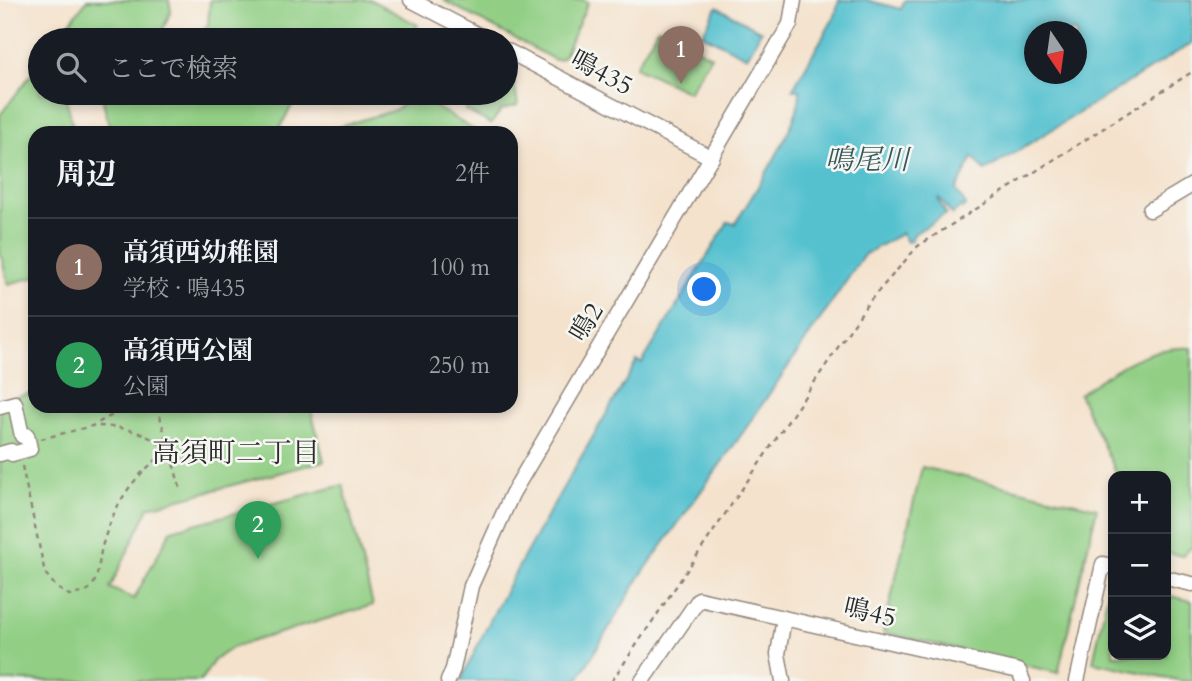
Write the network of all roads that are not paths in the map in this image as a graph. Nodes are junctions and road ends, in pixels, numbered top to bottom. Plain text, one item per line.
1 (411, 0) edge
2 (794, 0) edge
3 (465, 28) edge
4 (518, 56) edge
5 (712, 158) junction
6 (1192, 185) edge
7 (1150, 210) dead end
8 (0, 407) edge
9 (0, 454) edge
10 (1108, 565) edge
11 (1171, 579) edge
12 (1192, 584) edge
13 (784, 618) junction
14 (448, 681) edge
15 (642, 681) edge
16 (783, 681) edge
17 (1023, 681) edge
18 (1077, 681) edge

1 - 3 street
2 - 5 street, 鳴2
4 - 5 street, 鳴435
5 - 14 street, 鳴2
6 - 7 street
8 - 9 street
10 - 18 street
11 - 12 street
13 - 15 street, 鳴45
13 - 16 street
13 - 17 street, 鳴45

